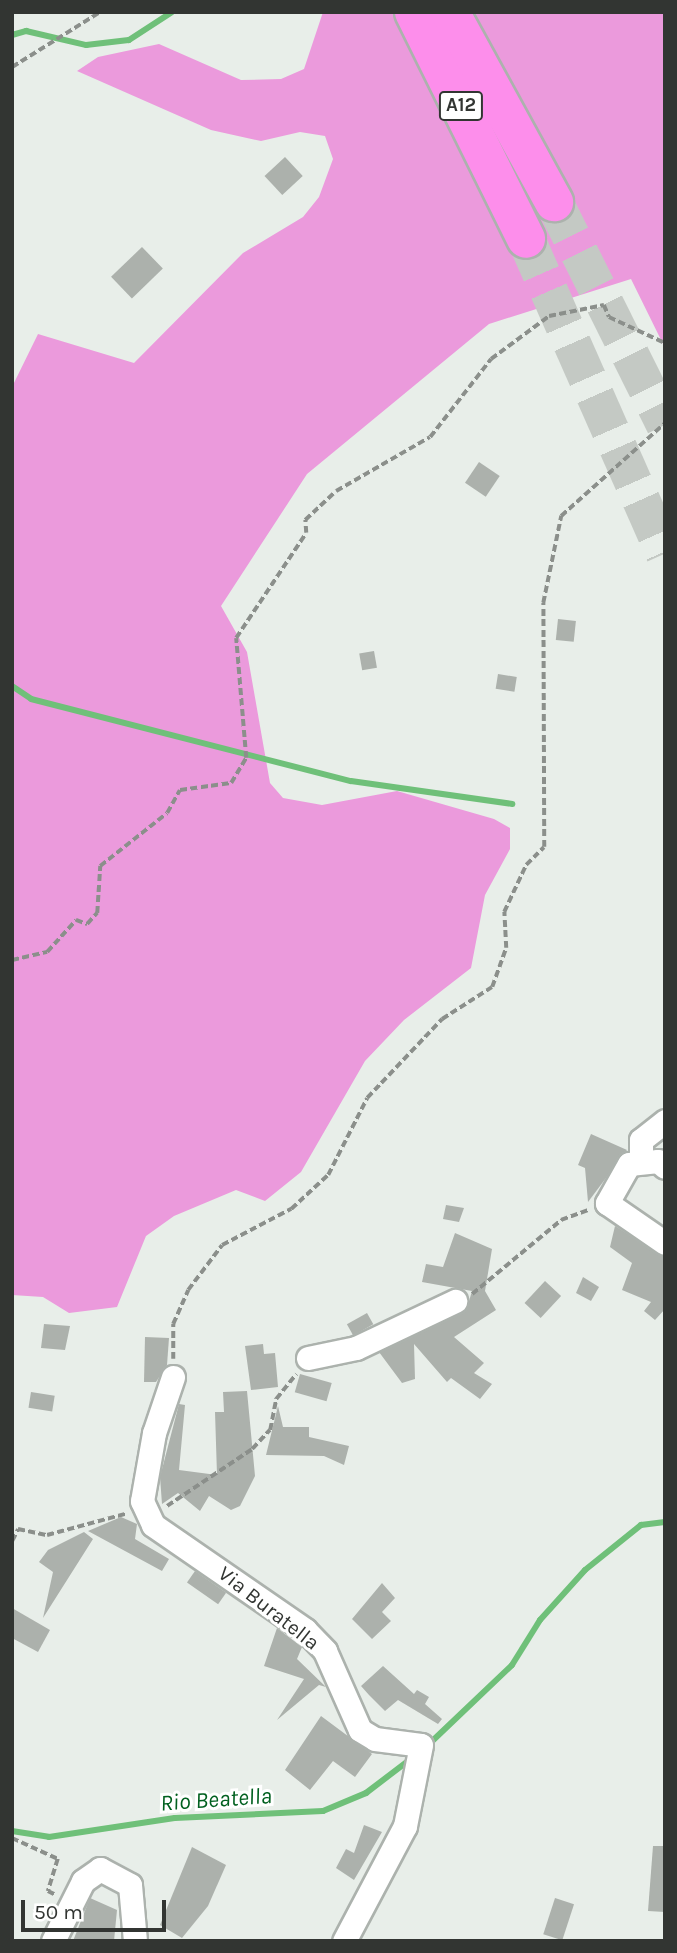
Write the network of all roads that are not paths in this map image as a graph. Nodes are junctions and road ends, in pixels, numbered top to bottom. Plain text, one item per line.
1 (414, 12) edge
2 (450, 12) edge
3 (554, 201) tunnel mouth
4 (526, 239) tunnel mouth
5 (665, 1121) edge
6 (641, 1161) junction
7 (665, 1167) edge
8 (665, 1243) edge
9 (455, 1301) road end
10 (308, 1358) road end
11 (173, 1377) road end
12 (53, 1941) edge
13 (135, 1941) edge
14 (344, 1941) edge

1 - 4 highway, A12
2 - 3 highway, A12
5 - 6 street
6 - 7 street
6 - 8 street
9 - 10 street
11 - 14 street, Via Buratella
12 - 13 street

